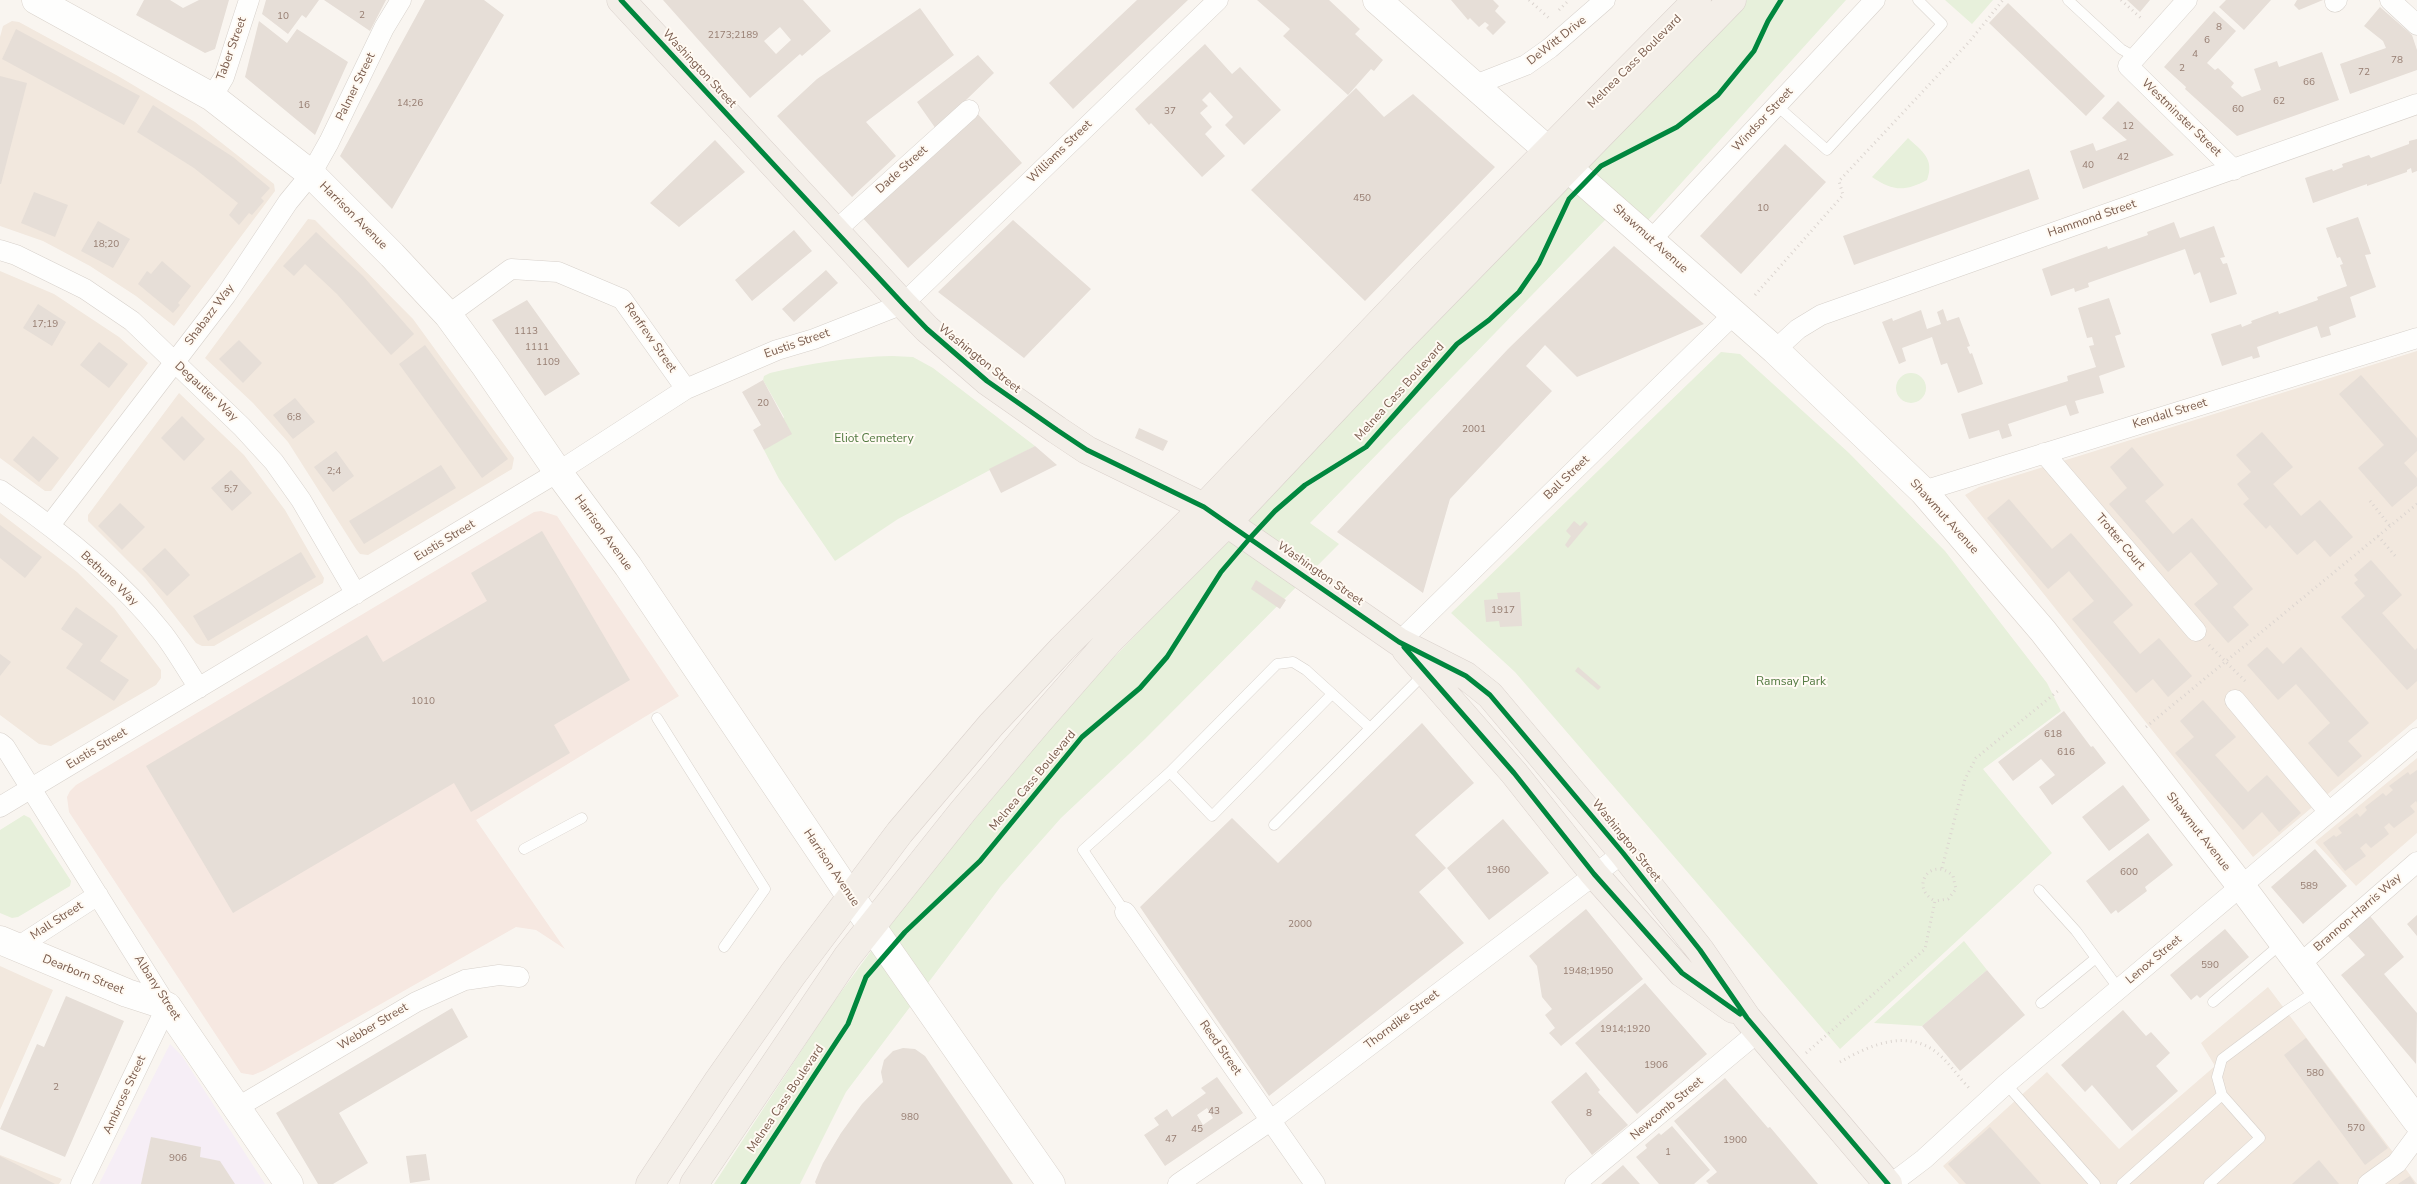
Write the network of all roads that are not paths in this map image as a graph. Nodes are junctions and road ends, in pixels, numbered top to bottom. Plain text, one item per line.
1 (36, 0) edge
2 (249, 0) edge
3 (401, 0) edge
4 (621, 0) edge
5 (1218, 0) edge
6 (1377, 0) edge
7 (1605, 0) edge
8 (1697, 0) edge
9 (1732, 0) edge
10 (1875, 0) edge
11 (1918, 0) edge
12 (2068, 0) edge
13 (2188, 0) edge
14 (2390, 0) edge
15 (2417, 25) edge
16 (2132, 61) junction
17 (1475, 85) junction
18 (212, 97) junction
19 (2417, 104) edge
20 (1776, 105) junction
21 (969, 110) dead end
22 (1549, 150) junction
23 (1569, 168) junction
24 (2234, 170) junction
25 (311, 174) junction
26 (835, 231) junction
27 (1651, 240) junction
28 (0, 250) edge
29 (902, 304) junction
30 (1734, 314) junction
31 (448, 316) junction
32 (2417, 338) edge
33 (1374, 349) junction
34 (1775, 350) junction
35 (174, 362) junction
36 (686, 389) junction
37 (2044, 453) junction
38 (558, 472) junction
39 (0, 490) edge
40 (1923, 490) junction
41 (1204, 506) junction
42 (1227, 523) junction
43 (50, 525) junction
44 (356, 594) junction
45 (2196, 631) road end
46 (1399, 642) junction
47 (1431, 666) junction
48 (199, 688) junction
49 (1332, 694) junction
50 (2235, 700) road end
51 (657, 718) dead end
52 (1370, 728) junction
53 (2417, 738) edge
54 (0, 743) edge
55 (1170, 772) junction
56 (31, 788) junction
57 (0, 807) edge
58 (2329, 812) junction
59 (582, 818) dead end
60 (1274, 825) dead end
61 (524, 849) dead end
62 (1624, 853) junction
63 (2417, 862) edge
64 (1594, 874) junction
65 (2241, 886) junction
66 (2040, 890) dead end
67 (98, 895) junction
68 (851, 897) junction
69 (1125, 912) joint
70 (872, 927) junction
71 (2283, 942) junction
72 (8, 944) edge
73 (724, 947) dead end
74 (2096, 958) junction
75 (2300, 964) junction
76 (519, 977) dead end
77 (2119, 989) junction
78 (2319, 990) junction
79 (2213, 1002) dead end
80 (2041, 1003) dead end
81 (167, 1006) junction
82 (1752, 1025) junction
83 (2006, 1084) junction
84 (2222, 1095) junction
85 (238, 1107) junction
86 (1270, 1121) junction
87 (2417, 1121) edge
88 (2417, 1136) edge
89 (81, 1184) edge
90 (289, 1184) edge
91 (650, 1184) edge
92 (694, 1184) edge
93 (1051, 1184) edge
94 (1178, 1184) edge
95 (1315, 1184) edge
96 (1574, 1184) edge
97 (1890, 1184) edge
98 (2095, 1184) edge
99 (2122, 1184) edge
100 (2209, 1184) edge
101 (2368, 1184) edge

1 - 18 main road, Harrison Avenue
2 - 18 street, Taber Street
3 - 25 street, Palmer Street
4 - 26 main road, Washington Street
5 - 29 street, Williams Street
6 - 17 main road, Shawmut Avenue
7 - 17 street, DeWitt Drive
8 - 22 main road, Melnea Cass Boulevard
9 - 23 main road, Melnea Cass Boulevard
10 - 20 street, Windsor Street
11 - 20 lane
12 - 16 lane
13 - 16 street
14 - 15 street
16 - 24 street, Westminster Street
17 - 22 main road, Shawmut Avenue
18 - 25 main road, Harrison Avenue
19 - 24 street, Hammond Street
20 - 27 street, Windsor Street
21 - 26 street, Dade Street
22 - 23 main road, Shawmut Avenue
22 - 33 main road, Melnea Cass Boulevard
23 - 27 main road, Shawmut Avenue
23 - 33 main road, Melnea Cass Boulevard
24 - 34 street, Hammond Street
25 - 31 main road, Harrison Avenue
25 - 35 street, Shabazz Way
26 - 29 main road, Washington Street
27 - 30 main road, Shawmut Avenue
28 - 35 street, Degautier Way
29 - 36 street, Eustis Street
29 - 41 main road, Washington Street
30 - 34 main road, Shawmut Avenue
30 - 46 street, Ball Street
31 - 36 street, Renfrew Street
31 - 38 main road, Harrison Avenue
32 - 37 street, Kendall Street
33 - 41 main road, Melnea Cass Boulevard
33 - 42 main road, Melnea Cass Boulevard
34 - 40 main road, Shawmut Avenue
35 - 43 street, Shabazz Way
35 - 44 street, Degautier Way
36 - 38 street, Eustis Street
37 - 40 street, Kendall Street
37 - 45 street, Trotter Court
38 - 44 street, Eustis Street
38 - 68 main road, Harrison Avenue
39 - 43 street, Bethune Way
40 - 65 main road, Shawmut Avenue
41 - 42 main road, Washington Street
41 - 68 main road, Melnea Cass Boulevard
42 - 46 main road, Washington Street
42 - 70 main road, Melnea Cass Boulevard
43 - 48 street, Bethune Way
44 - 48 street, Eustis Street
46 - 47 main road, Washington Street
47 - 52 lane
47 - 62 main road, Washington Street
47 - 64 main road, Washington Street
48 - 56 street, Eustis Street
49 - 52 lane
49 - 55 lane
49 - 55 lane
50 - 58 street
51 - 73 lane
52 - 60 lane
53 - 58 street, Lenox Street
54 - 56 street, Albany Street
55 - 69 lane
56 - 57 street, Eustis Street
56 - 67 street, Albany Street
58 - 65 street, Lenox Street
59 - 61 lane
62 - 64 street, Thorndike Street
62 - 82 main road, Washington Street
63 - 75 street, Brannon-Harris Way
64 - 82 main road, Washington Street
64 - 86 street, Thorndike Street
65 - 71 main road, Shawmut Avenue
65 - 77 street, Lenox Street
66 - 74 lane
67 - 72 street, Mall Street
67 - 81 street, Albany Street
68 - 70 main road, Harrison Avenue
68 - 91 main road, Melnea Cass Boulevard
69 - 86 street, Reed Street
70 - 92 main road, Melnea Cass Boulevard
70 - 93 main road, Harrison Avenue
71 - 75 main road, Shawmut Avenue
71 - 79 lane
72 - 81 main road, Dearborn Street
74 - 77 lane
74 - 80 lane
75 - 78 main road, Shawmut Avenue
76 - 85 street, Webber Street
77 - 83 street, Lenox Street
78 - 84 lane
78 - 87 main road, Shawmut Avenue
81 - 85 main road, Albany Street
81 - 89 street, Ambrose Street
82 - 96 street, Newcomb Street
82 - 97 main road, Washington Street
83 - 97 street, Lenox Street
83 - 98 lane
84 - 99 lane
84 - 100 lane
85 - 90 main road, Albany Street
86 - 94 street, Thorndike Street
86 - 95 street, Reed Street
88 - 101 street

